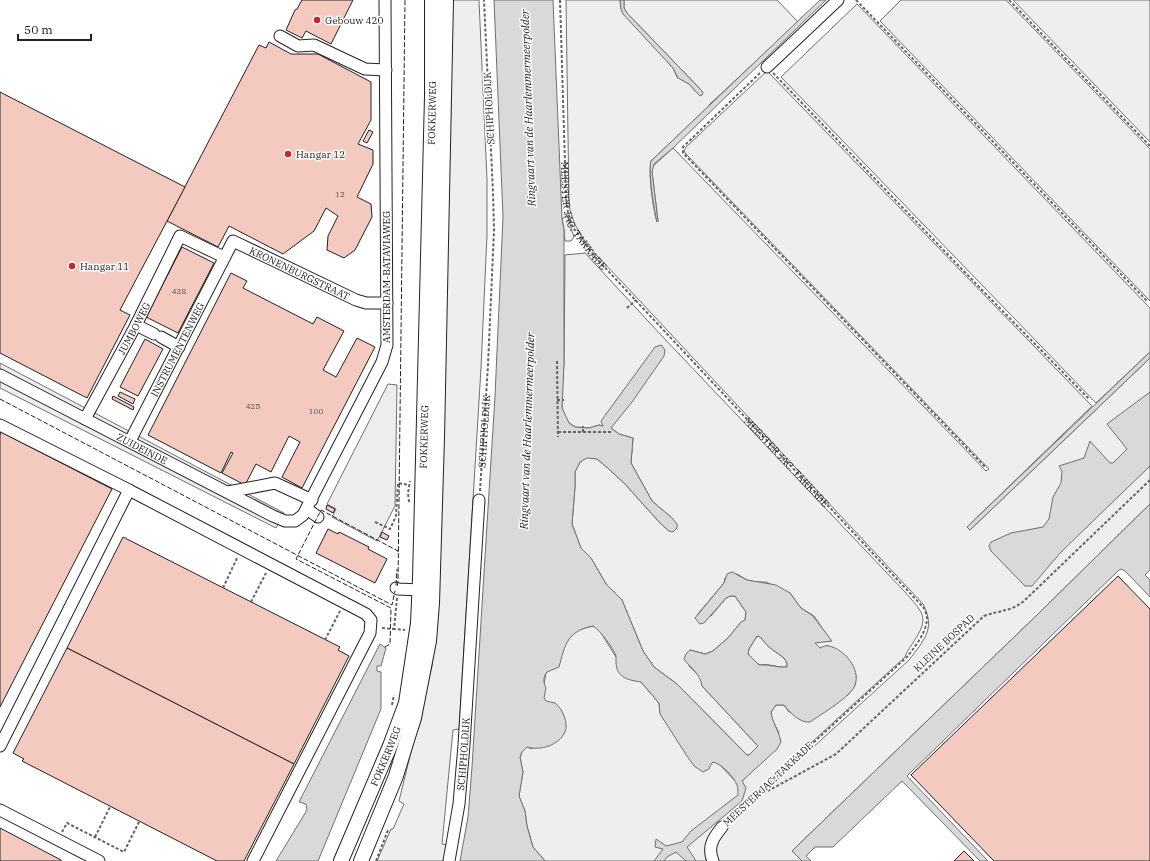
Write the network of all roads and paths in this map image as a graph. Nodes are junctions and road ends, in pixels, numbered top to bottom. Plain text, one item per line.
1 (386, 0) edge
2 (432, 0) edge
3 (446, 0) edge
4 (484, 0) edge
5 (560, 0) edge
6 (838, 0) edge
7 (856, 0) edge
8 (1009, 0) edge
9 (280, 36) dead end
10 (767, 67) junction
11 (386, 70) junction
12 (1150, 146) edge
13 (224, 257) junction
14 (636, 300) junction
15 (1147, 301) dead end
16 (387, 303) junction
17 (627, 308) dead end
18 (136, 325) junction
19 (179, 347) junction
20 (557, 361) dead end
21 (0, 375) edge
22 (1089, 398) dead end
23 (558, 400) junction
24 (564, 400) dead end
25 (85, 419) junction
26 (0, 425) edge
27 (583, 426) dead end
28 (558, 432) junction
29 (583, 432) junction
30 (612, 432) dead end
31 (558, 437) dead end
32 (130, 441) junction
33 (986, 468) dead end
34 (1150, 480) edge
35 (409, 484) dead end
36 (129, 490) junction
37 (228, 492) junction
38 (479, 500) joint
39 (309, 505) junction
40 (318, 517) dead end
41 (285, 521) joint
42 (375, 522) dead end
43 (242, 549) junction
44 (271, 564) junction
45 (223, 588) dead end
46 (397, 589) joint
47 (420, 590) junction
48 (252, 602) dead end
49 (344, 602) junction
50 (382, 628) dead end
51 (394, 629) junction
52 (404, 637) dead end
53 (325, 640) dead end
54 (395, 693) dead end
55 (391, 708) dead end
56 (0, 746) edge
57 (758, 793) junction
58 (110, 807) dead end
59 (0, 810) edge
60 (139, 822) dead end
61 (722, 827) joint
62 (388, 830) dead end
63 (95, 837) junction
64 (58, 840) junction
65 (82, 857) edge
66 (99, 861) edge
67 (253, 861) edge
68 (341, 861) edge
69 (361, 861) edge
70 (376, 861) edge
71 (448, 861) edge
72 (713, 861) edge

1 - 11 street, AMSTERDAM-BATAVIAWEG
2 - 47 main road, FOKKERWEG
3 - 69 main road, FOKKERWEG
4 - 38 path, SCHIPHOLDIJK
5 - 14 path, MEESTER JAC. TAKKADE
6 - 10 street
7 - 15 path
8 - 12 path
9 - 11 street
10 - 22 path
10 - 33 path
11 - 16 street, AMSTERDAM-BATAVIAWEG
13 - 16 street, KRONENBURGSTRAAT
13 - 18 street, JUMBOWEG
13 - 19 street, INSTRUMENTENWEG
14 - 17 path
14 - 57 path, MEESTER JAC. TAKKADE
16 - 39 street, AMSTERDAM-BATAVIAWEG
18 - 19 street
18 - 25 street, JUMBOWEG
19 - 32 street, INSTRUMENTENWEG
20 - 23 path
21 - 25 street, ZUIDEINDE
23 - 24 path
23 - 28 path
25 - 32 street, ZUIDEINDE
26 - 36 street
27 - 29 path
28 - 29 path
28 - 31 path
29 - 30 path
32 - 37 street, ZUIDEINDE
34 - 57 path, KLEINE BOSPAD
35 - 42 path
36 - 43 street
36 - 56 street
37 - 39 street
37 - 41 street, ZUIDEINDE
38 - 71 street, SCHIPHOLDIJK
39 - 40 street
39 - 41 street, AMSTERDAM-BATAVIAWEG
43 - 44 street
43 - 45 path
44 - 48 path
44 - 49 street
46 - 47 street
46 - 51 path
47 - 68 main road, FOKKERWEG
49 - 53 path
49 - 67 street
50 - 51 path
51 - 52 path
54 - 55 path
57 - 61 path, MEESTER JAC. TAKKADE
58 - 63 path
59 - 64 street
60 - 63 path
61 - 72 street, MEESTER JAC. TAKKADE
62 - 70 path
63 - 64 path
64 - 65 street
65 - 66 street

